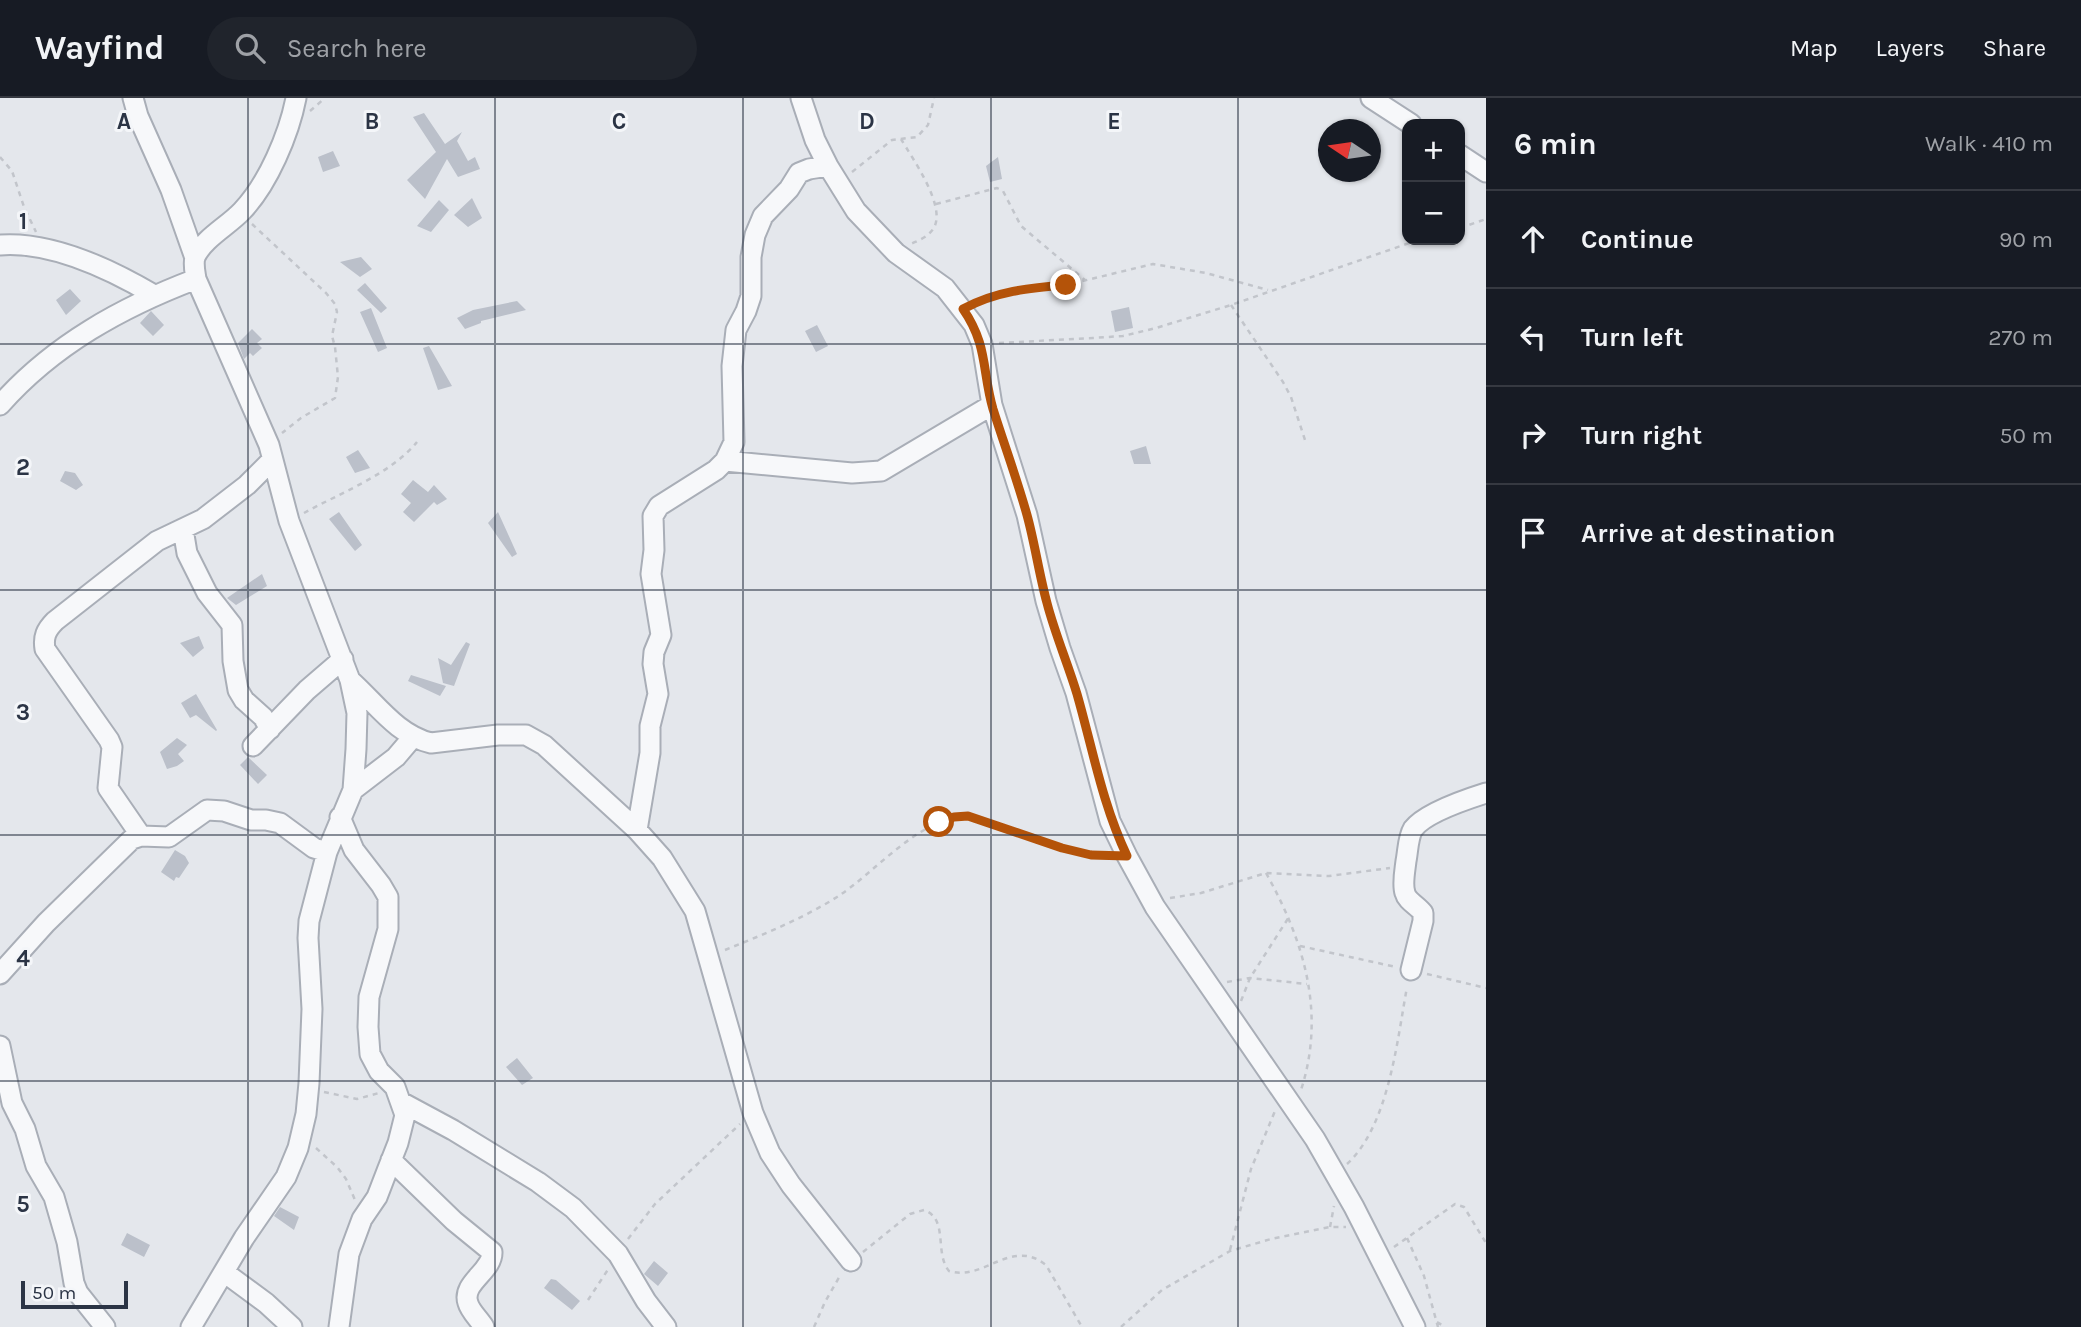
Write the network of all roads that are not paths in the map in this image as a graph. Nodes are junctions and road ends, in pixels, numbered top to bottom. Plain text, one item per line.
1 (133, 98) edge
2 (296, 98) edge
3 (800, 98) edge
4 (1371, 98) edge
5 (1403, 119) edge
6 (1465, 158) edge
7 (1486, 172) edge
8 (833, 174) junction
9 (0, 245) edge
10 (195, 258) junction
11 (196, 279) junction
12 (154, 295) junction
13 (0, 405) edge
14 (992, 405) junction
15 (271, 452) junction
16 (725, 461) junction
17 (183, 529) junction
18 (343, 659) junction
19 (350, 680) junction
20 (270, 729) junction
21 (413, 737) junction
22 (253, 746) dead end
23 (353, 790) junction
24 (1486, 793) edge
25 (340, 817) junction
26 (637, 830) junction
27 (141, 836) junction
28 (327, 852) junction
29 (1411, 970) road end
30 (0, 974) edge
31 (0, 1046) edge
32 (398, 1095) junction
33 (391, 1160) junction
34 (851, 1261) road end
35 (224, 1272) junction
36 (663, 1326) edge
37 (104, 1327) edge
38 (191, 1327) edge
39 (292, 1327) edge
40 (339, 1327) edge
41 (484, 1327) edge
42 (1415, 1327) edge

1 - 10 street
2 - 10 street
3 - 8 street
4 - 5 street
6 - 7 street
8 - 14 street
8 - 16 street
9 - 12 street
10 - 11 street
11 - 12 street
11 - 15 street
12 - 13 street
14 - 16 street
14 - 42 street
15 - 17 street
15 - 18 street
16 - 26 street
17 - 20 street
17 - 27 street
18 - 19 street
18 - 20 street
19 - 21 street
19 - 23 street
20 - 22 street
21 - 23 street
21 - 26 street
23 - 25 street
24 - 29 street
25 - 28 street
25 - 32 street
26 - 34 street
27 - 28 street
27 - 30 street
28 - 35 street
31 - 37 street
32 - 33 street
32 - 36 street
33 - 40 street
33 - 41 street
35 - 38 street
35 - 39 street

